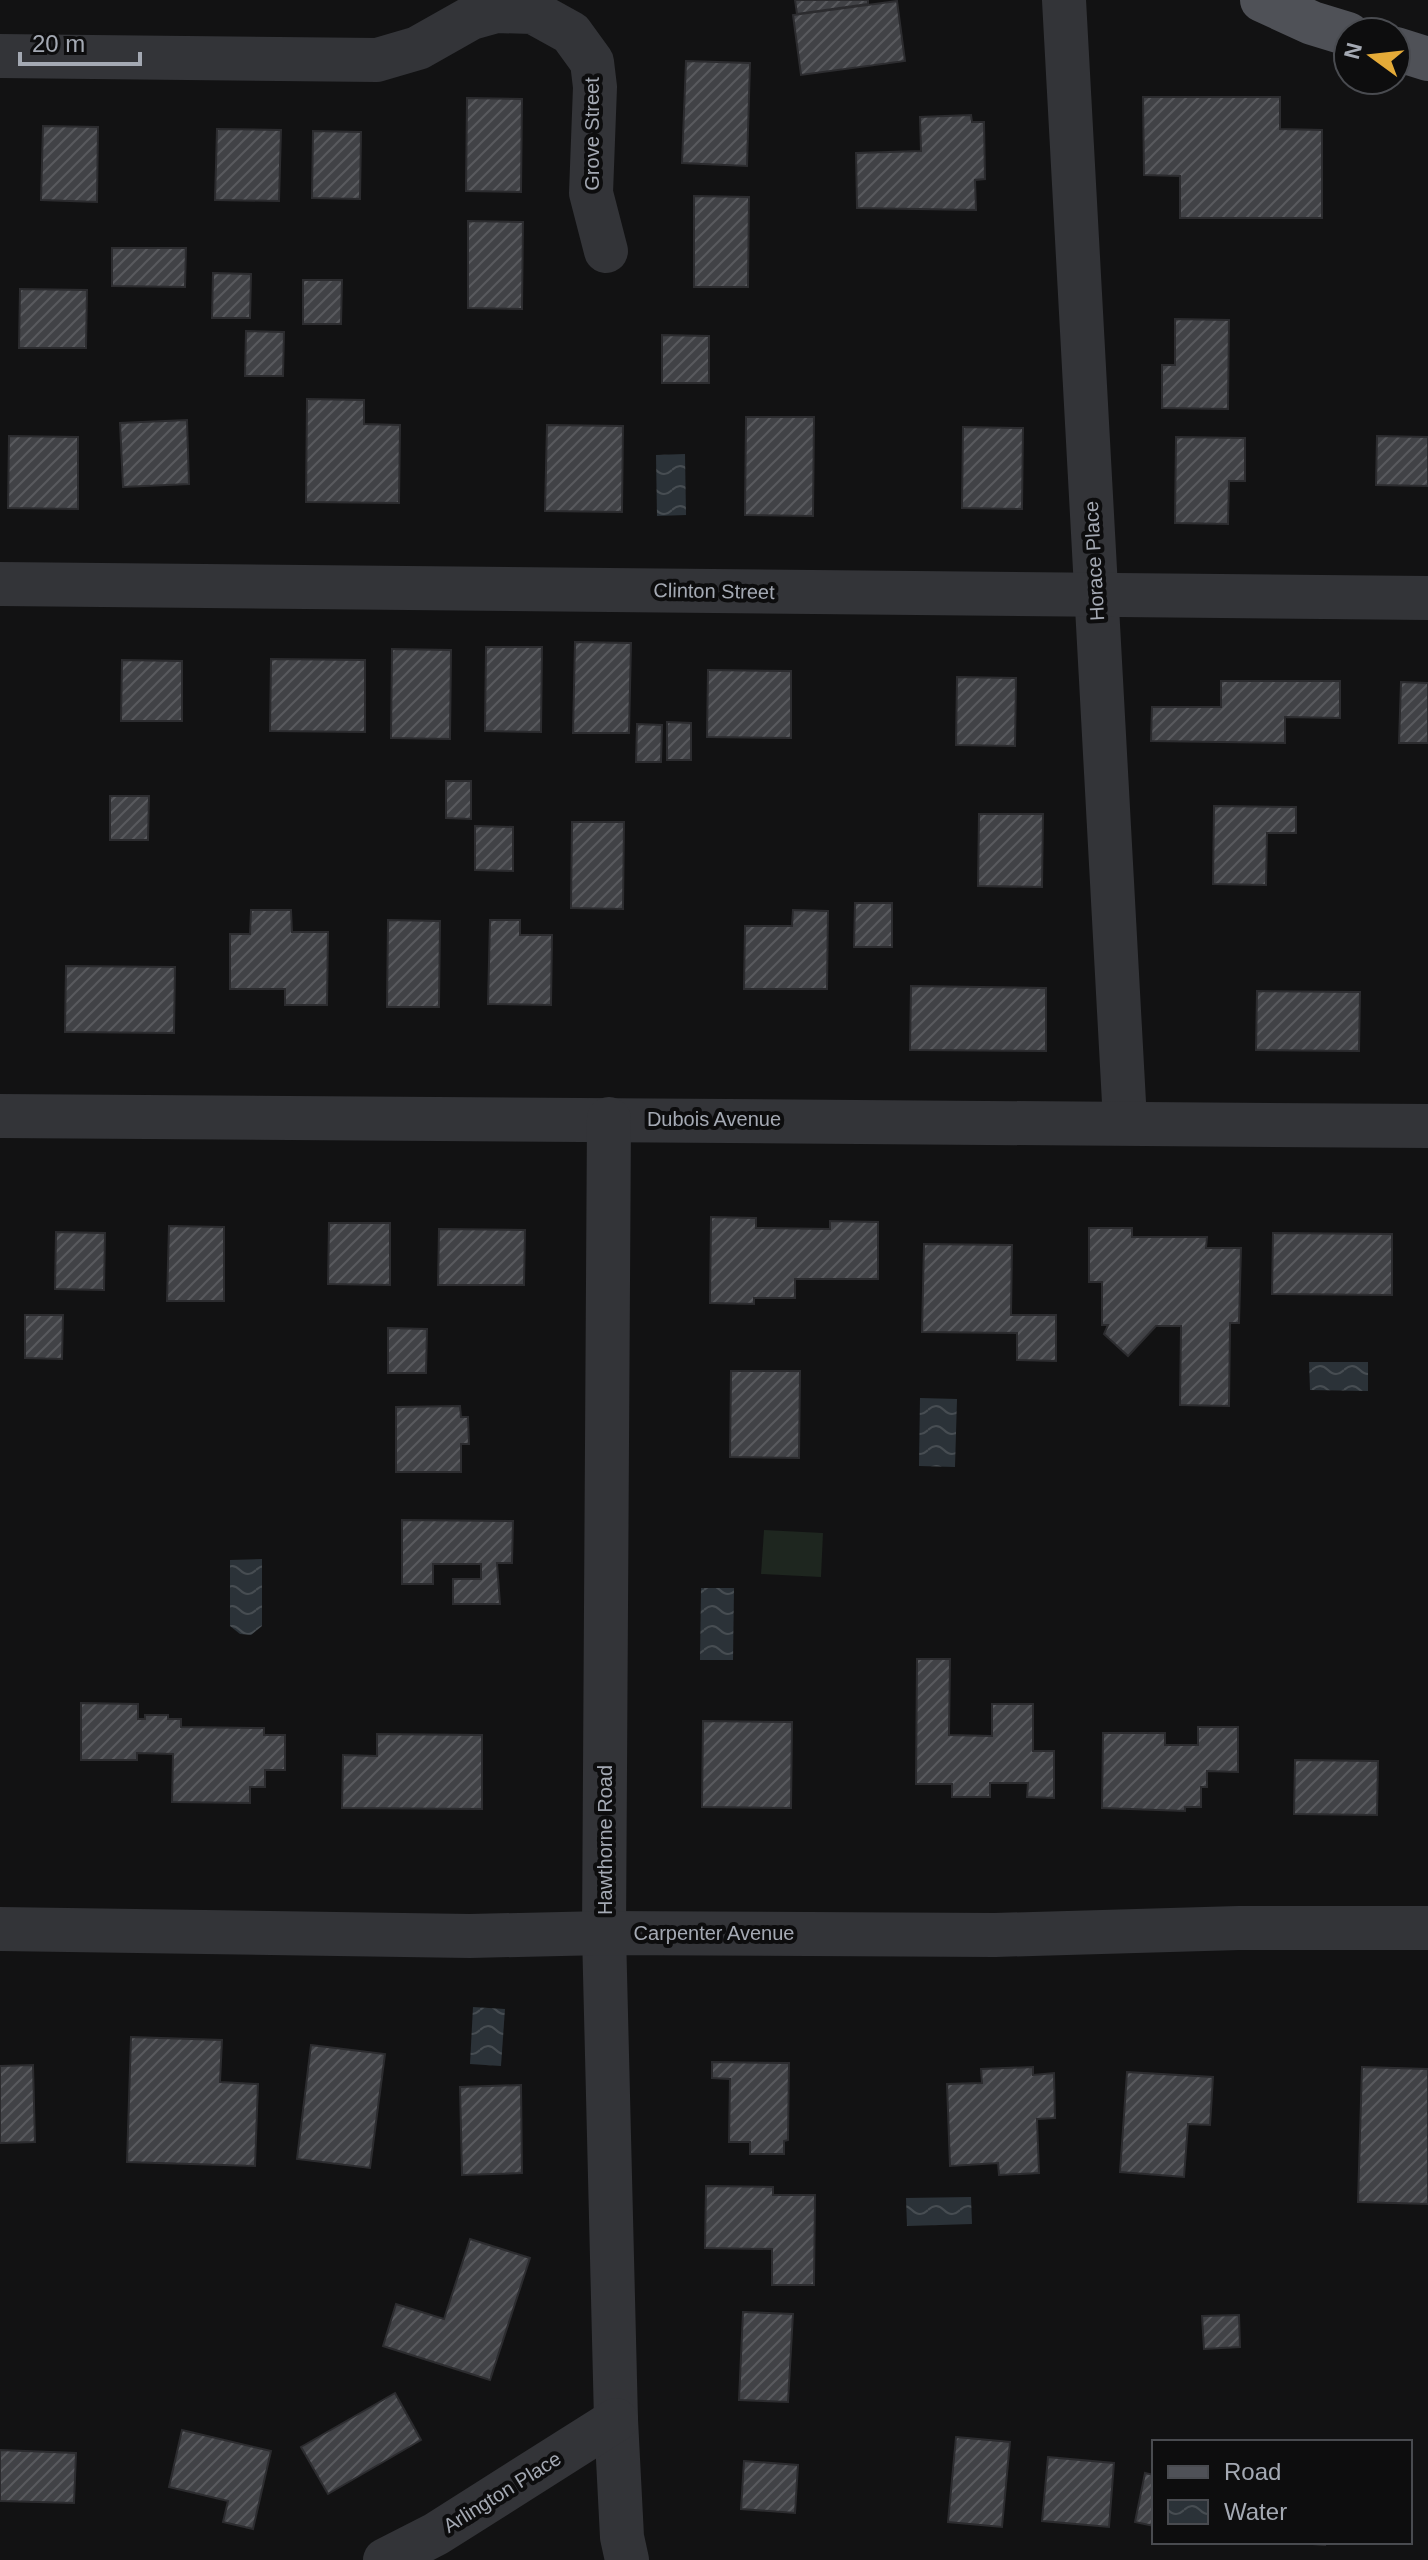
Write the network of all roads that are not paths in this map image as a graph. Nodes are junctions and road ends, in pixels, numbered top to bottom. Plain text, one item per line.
1 (1064, 0) edge
2 (1275, 2) edge
3 (1332, 29) edge
4 (0, 56) edge
5 (606, 251) dead end
6 (0, 584) edge
7 (1096, 595) junction
8 (1428, 598) edge
9 (0, 1116) edge
10 (609, 1119) junction
11 (1125, 1121) junction
12 (1428, 1126) edge
13 (1428, 1928) edge
14 (0, 1929) edge
15 (604, 1933) junction
16 (616, 2420) junction
17 (385, 2560) edge
18 (627, 2560) edge

1 - 7 street, Horace Place
2 - 3 main road
4 - 5 street, Grove Street
6 - 7 street, Clinton Street
7 - 8 street, Clinton Street
7 - 11 street, Horace Place
9 - 10 street, Dubois Avenue
10 - 11 street, Dubois Avenue
10 - 15 street, Hawthorne Road
11 - 12 street, Dubois Avenue
13 - 15 street, Carpenter Avenue
14 - 15 street, Carpenter Avenue
15 - 16 street, Hawthorne Road
16 - 17 street, Arlington Place
16 - 18 street, Hawthorne Road

